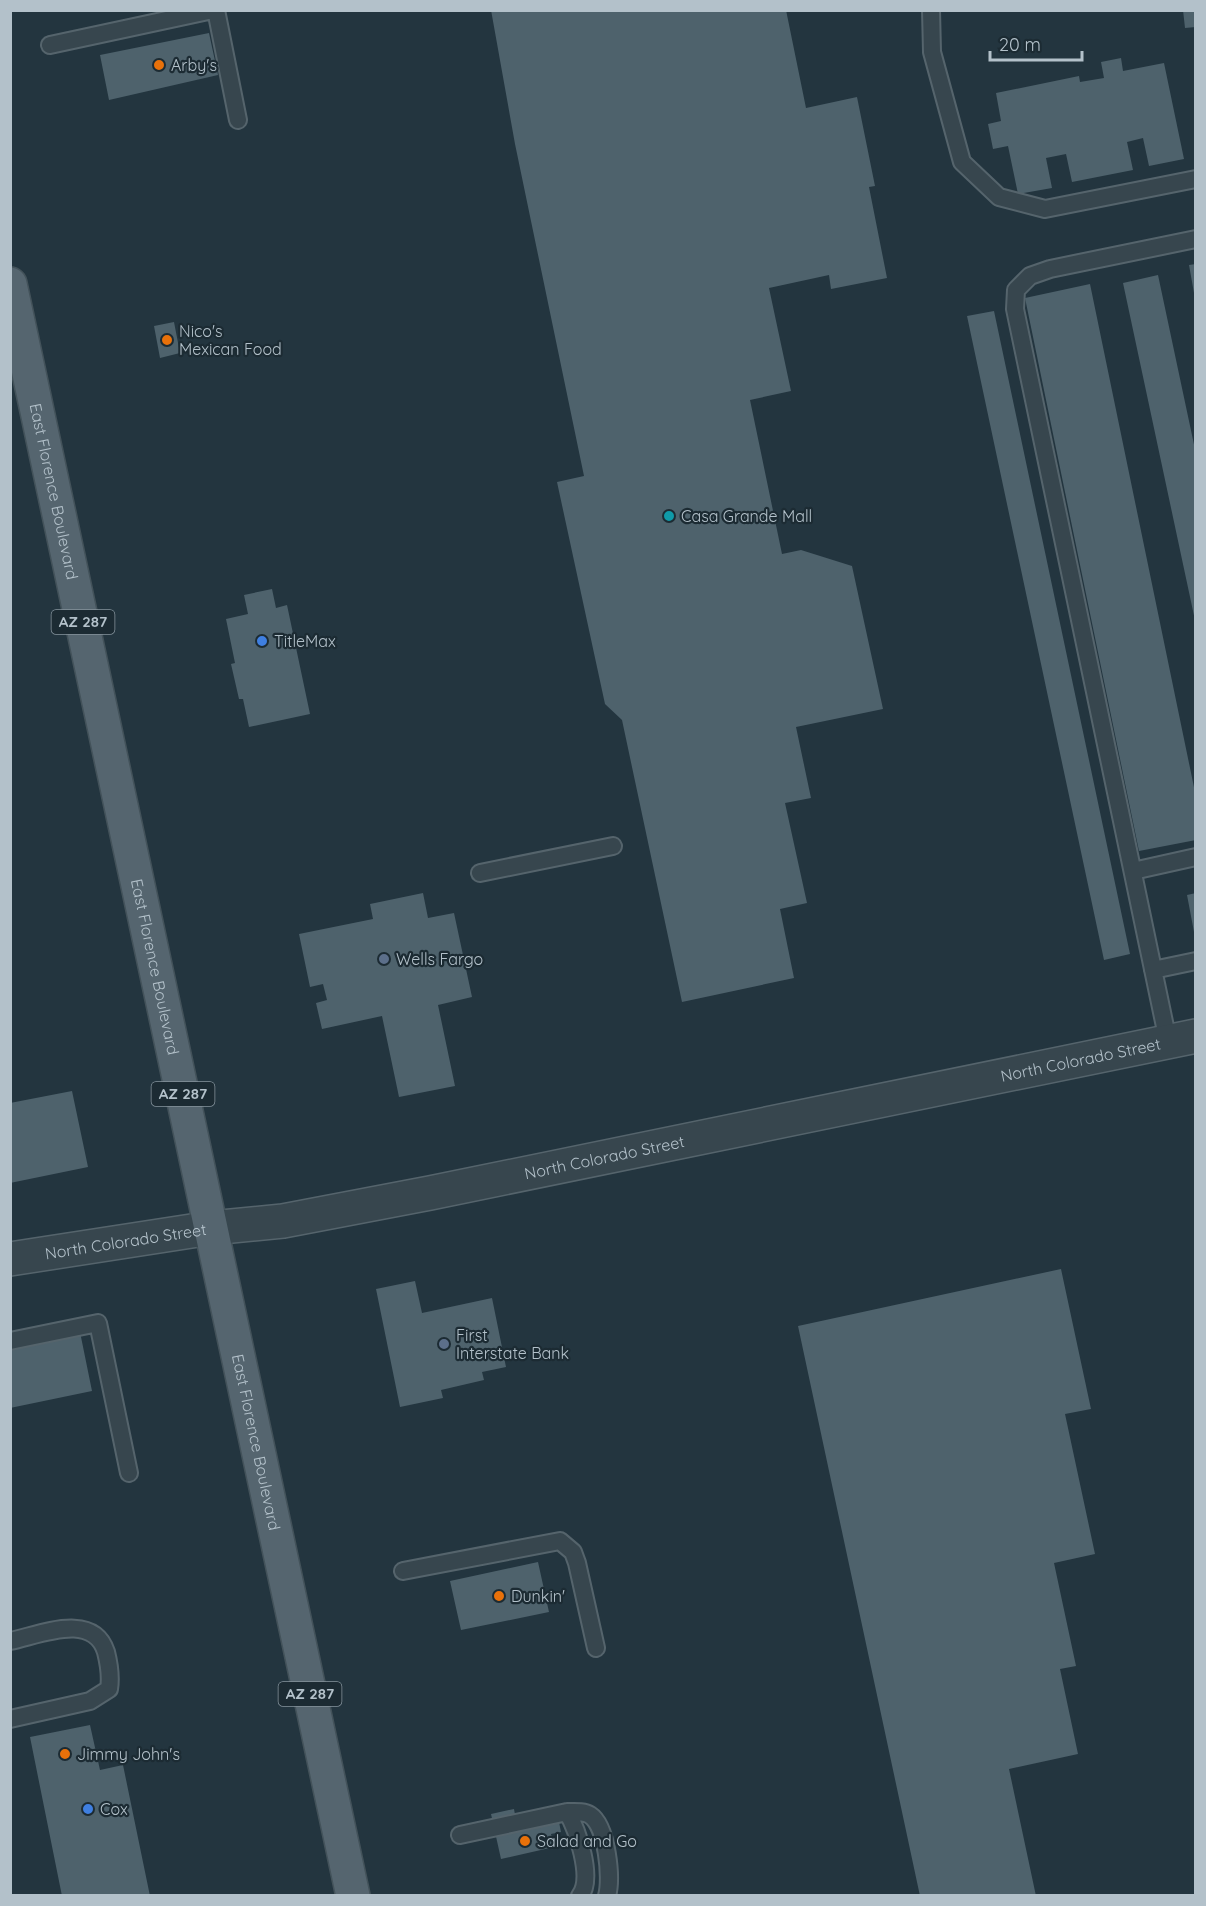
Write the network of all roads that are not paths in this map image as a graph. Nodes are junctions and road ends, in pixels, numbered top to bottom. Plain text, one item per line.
1 (214, 10) edge
2 (930, 10) edge
3 (50, 45) dead end
4 (238, 120) dead end
5 (1196, 179) edge
6 (1196, 239) edge
7 (10, 284) edge
8 (613, 846) dead end
9 (1196, 857) edge
10 (1133, 871) junction
11 (480, 873) dead end
12 (1196, 961) edge
13 (1153, 970) junction
14 (1182, 1039) edge
15 (211, 1228) junction
16 (10, 1259) edge
17 (10, 1341) edge
18 (129, 1473) dead end
19 (403, 1571) dead end
20 (10, 1641) edge
21 (596, 1648) dead end
22 (10, 1719) edge
23 (567, 1812) junction
24 (460, 1835) dead end
25 (353, 1896) edge
26 (580, 1896) edge
27 (607, 1896) edge

1 - 3 lane
1 - 4 lane
2 - 5 lane
6 - 10 lane
7 - 15 main road, East Florence Boulevard / AZ 287
8 - 11 lane
9 - 10 lane
10 - 13 lane
12 - 13 lane
13 - 14 lane
14 - 15 street, North Colorado Street
15 - 16 street, North Colorado Street
15 - 25 main road, East Florence Boulevard / AZ 287
17 - 18 lane
19 - 21 lane
20 - 22 lane
23 - 24 lane
23 - 26 lane
23 - 27 lane

